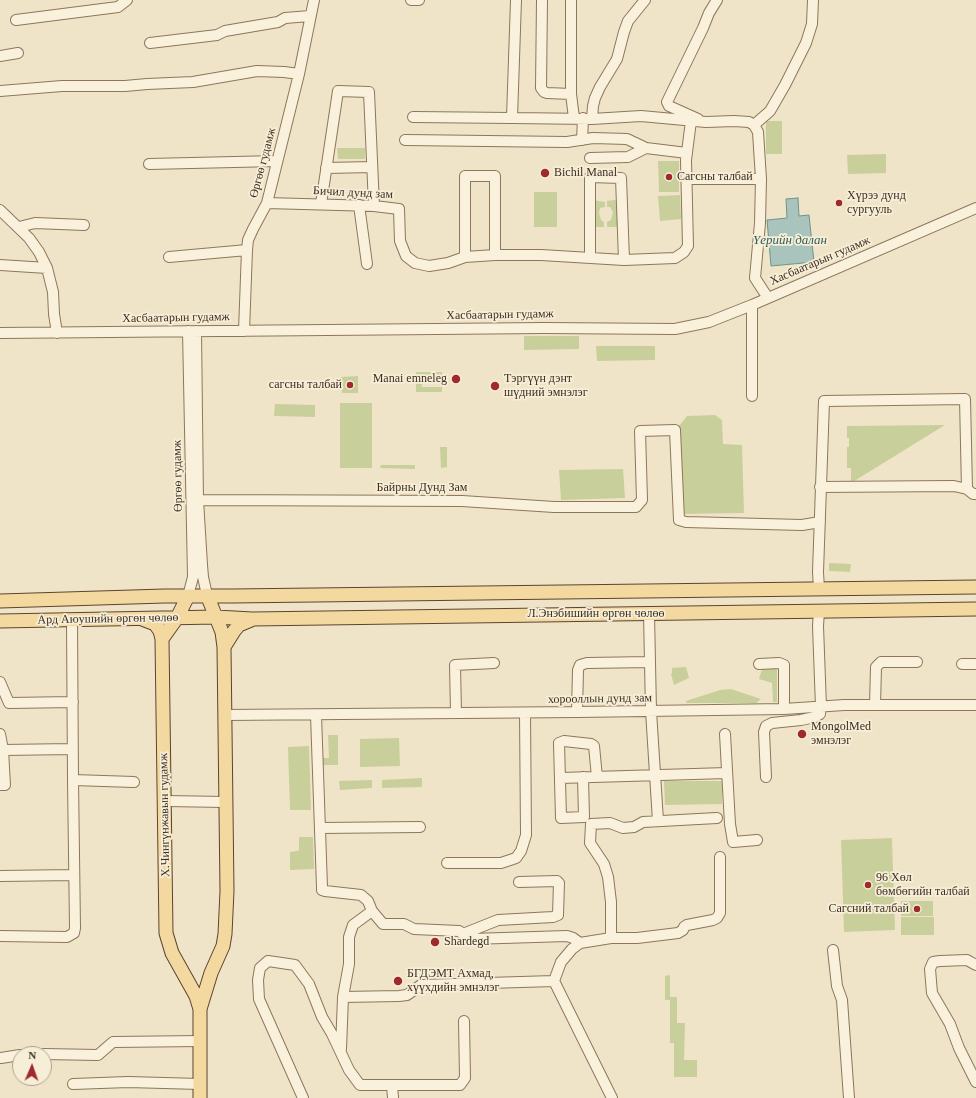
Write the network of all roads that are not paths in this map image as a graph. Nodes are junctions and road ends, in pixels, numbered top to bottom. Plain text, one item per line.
1 (127, 0) edge
2 (314, 0) edge
3 (411, 0) edge
4 (419, 0) edge
5 (516, 0) edge
6 (542, 0) edge
7 (571, 0) edge
8 (645, 0) edge
9 (716, 0) edge
10 (813, 0) edge
11 (310, 16) junction
12 (16, 20) dead end
13 (150, 43) dead end
14 (18, 53) dead end
15 (0, 56) edge
16 (299, 74) junction
17 (0, 91) edge
18 (571, 94) junction
19 (413, 117) dead end
20 (512, 118) junction
21 (583, 119) junction
22 (691, 121) junction
23 (706, 122) junction
24 (754, 125) junction
25 (405, 140) dead end
26 (582, 140) junction
27 (646, 148) junction
28 (686, 153) junction
29 (590, 158) dead end
30 (277, 160) junction
31 (149, 164) dead end
32 (372, 167) junction
33 (326, 168) junction
34 (686, 179) junction
35 (761, 179) junction
36 (267, 203) junction
37 (321, 204) junction
38 (359, 205) junction
39 (374, 206) junction
40 (976, 208) edge
41 (0, 210) edge
42 (84, 225) dead end
43 (19, 227) junction
44 (247, 250) junction
45 (495, 255) junction
46 (169, 257) dead end
47 (465, 257) junction
48 (590, 258) junction
49 (624, 260) junction
50 (367, 264) dead end
51 (0, 265) edge
52 (47, 268) junction
53 (768, 298) junction
54 (752, 305) junction
55 (192, 331) junction
56 (244, 331) junction
57 (0, 333) edge
58 (57, 333) junction
59 (752, 396) dead end
60 (820, 487) junction
61 (972, 492) edge
62 (198, 500) junction
63 (820, 522) junction
64 (976, 587) edge
65 (819, 589) junction
66 (486, 593) junction
67 (207, 595) junction
68 (188, 596) junction
69 (0, 601) edge
70 (976, 609) edge
71 (819, 611) junction
72 (649, 614) junction
73 (482, 615) junction
74 (216, 617) junction
75 (140, 618) junction
76 (177, 618) junction
77 (252, 619) junction
78 (72, 620) junction
79 (0, 621) edge
80 (162, 640) junction
81 (224, 647) junction
82 (650, 662) junction
83 (917, 662) dead end
84 (494, 663) dead end
85 (759, 664) dead end
86 (962, 664) dead end
87 (976, 664) edge
88 (0, 682) edge
89 (73, 702) junction
90 (876, 705) junction
91 (976, 705) edge
92 (821, 707) junction
93 (784, 709) junction
94 (651, 711) junction
95 (577, 712) junction
96 (456, 713) junction
97 (525, 713) junction
98 (225, 715) junction
99 (316, 715) junction
100 (0, 734) edge
101 (725, 734) dead end
102 (72, 749) junction
103 (4, 750) junction
104 (727, 773) junction
105 (656, 775) junction
106 (583, 777) junction
107 (597, 777) junction
108 (766, 777) dead end
109 (560, 778) junction
110 (72, 780) junction
111 (134, 782) dead end
112 (0, 785) edge
113 (165, 802) junction
114 (226, 802) junction
115 (717, 818) dead end
116 (658, 821) junction
117 (420, 827) dead end
118 (320, 828) junction
119 (757, 840) dead end
120 (720, 857) dead end
121 (447, 863) dead end
122 (74, 875) junction
123 (0, 876) edge
124 (519, 882) dead end
125 (372, 910) junction
126 (463, 934) junction
127 (0, 936) edge
128 (611, 938) junction
129 (580, 943) junction
130 (833, 950) dead end
131 (976, 965) edge
132 (554, 981) junction
133 (343, 996) junction
134 (200, 1008) junction
135 (464, 1021) dead end
136 (200, 1042) junction
137 (340, 1052) junction
138 (52, 1054) edge
139 (12, 1057) edge
140 (0, 1059) edge
141 (976, 1082) edge
142 (73, 1084) dead end
143 (200, 1084) junction
144 (392, 1085) junction
145 (200, 1098) edge
146 (303, 1098) edge
147 (393, 1098) edge
148 (612, 1098) edge
149 (849, 1098) edge

1 - 12 street
2 - 11 street, Өргөө гудамж
3 - 4 street
5 - 20 street
6 - 18 street
7 - 18 street
8 - 21 street
9 - 23 street
10 - 24 street
11 - 13 street
11 - 16 street, Өргөө гудамж
14 - 15 street
16 - 17 street
16 - 30 street, Өргөө гудамж
18 - 21 street
19 - 20 street
20 - 21 street
21 - 22 street
21 - 26 street
22 - 23 street
22 - 28 street, Бичил дунд зам
23 - 24 street
24 - 35 street
25 - 26 street
26 - 27 street
27 - 28 street
27 - 29 street
28 - 34 street, Бичил дунд зам
30 - 31 street
30 - 36 street, Өргөө гудамж
32 - 33 street
32 - 33 street
32 - 39 street
33 - 37 street
34 - 35 street
34 - 49 street, Бичил дунд зам
35 - 53 street
36 - 37 street, Бичил дунд зам
36 - 44 street, Өргөө гудамж
37 - 38 street, Бичил дунд зам
38 - 39 street, Бичил дунд зам
38 - 50 street
39 - 47 street, Бичил дунд зам
40 - 53 street, Хасбаатарын гудамж
41 - 43 street
42 - 43 street
43 - 52 street
44 - 46 street
44 - 56 street, Өргөө гудамж
45 - 47 street, Бичил дунд зам
45 - 47 street
45 - 48 street, Бичил дунд зам
48 - 49 street, Бичил дунд зам
48 - 49 street
51 - 52 street
52 - 58 street
53 - 54 street, Хасбаатарын гудамж
54 - 56 street, Хасбаатарын гудамж
54 - 59 street
55 - 56 street, Хасбаатарын гудамж
55 - 58 street, Хасбаатарын гудамж
55 - 62 street, Өргөө гудамж
55 - 68 street, Өргөө гудамж
57 - 58 street, Хасбаатарын гудамж
60 - 61 street
60 - 61 street
60 - 63 street
62 - 63 street, Байрны Дунд Зам
62 - 67 street, Өргөө гудамж
63 - 65 street
64 - 65 main road, Л.Энэбишийн өргөн чөлөө
64 - 70 main road
65 - 66 main road, Л.Энэбишийн өргөн чөлөө
66 - 67 main road, Л.Энэбишийн өргөн чөлөө
66 - 73 main road
67 - 68 main road, Ард Аюушийн өргөн чөлөө
67 - 74 main road, Х.Чингүнжавын гудамж
68 - 69 main road, Ард Аюушийн өргөн чөлөө
68 - 76 main road
70 - 71 main road, Л.Энэбишийн өргөн чөлөө
71 - 72 main road, Л.Энэбишийн өргөн чөлөө
71 - 92 street
72 - 73 main road, Л.Энэбишийн өргөн чөлөө
72 - 82 street
73 - 77 main road, Л.Энэбишийн өргөн чөлөө
74 - 76 main road, Ард Аюушийн өргөн чөлөө
74 - 77 main road, Л.Энэбишийн өргөн чөлөө
74 - 81 main road, Х.Чингүнжавын гудамж
75 - 76 main road, Ард Аюушийн өргөн чөлөө
75 - 78 main road, Ард Аюушийн өргөн чөлөө
75 - 80 main road
76 - 80 main road
77 - 81 main road
78 - 79 main road, Ард Аюушийн өргөн чөлөө
78 - 89 street
80 - 113 main road, Х.Чингүнжавын гудамж
81 - 98 main road, Х.Чингүнжавын гудамж
82 - 94 street
82 - 95 street
83 - 90 street
84 - 96 street
85 - 93 street
86 - 87 street
88 - 89 street
89 - 102 street
90 - 91 street, хорооллын дунд зам
90 - 92 street, хорооллын дунд зам
92 - 93 street, хорооллын дунд зам
92 - 108 street
93 - 94 street, хорооллын дунд зам
94 - 95 street, хорооллын дунд зам
94 - 105 street
95 - 97 street, хорооллын дунд зам
96 - 97 street, хорооллын дунд зам
96 - 99 street, хорооллын дунд зам
97 - 121 street
98 - 99 street, хорооллын дунд зам
98 - 114 main road, Х.Чингүнжавын гудамж
99 - 118 street
100 - 103 street
101 - 104 street
102 - 103 street
102 - 110 street
103 - 112 street
104 - 105 street
104 - 119 street
105 - 107 street
105 - 116 street
106 - 107 street
106 - 109 street
106 - 109 street
107 - 109 street
110 - 111 street
110 - 122 street
113 - 114 street
113 - 134 main road, Х.Чингүнжавын гудамж
114 - 134 main road, Х.Чингүнжавын гудамж
115 - 116 street
116 - 128 street
117 - 118 street
118 - 125 street
120 - 128 street
122 - 123 street
122 - 127 street
124 - 126 street
125 - 126 street
125 - 133 street
126 - 129 street
128 - 129 street
129 - 132 street
130 - 149 street
131 - 141 street
132 - 133 street
132 - 148 street
133 - 137 street
134 - 136 main road, Х.Чингүнжавын гудамж
135 - 144 street
136 - 138 street
136 - 143 main road, Х.Чингүнжавын гудамж
137 - 144 street
137 - 146 street
139 - 140 street
142 - 143 street
143 - 145 main road, Х.Чингүнжавын гудамж
144 - 147 street

